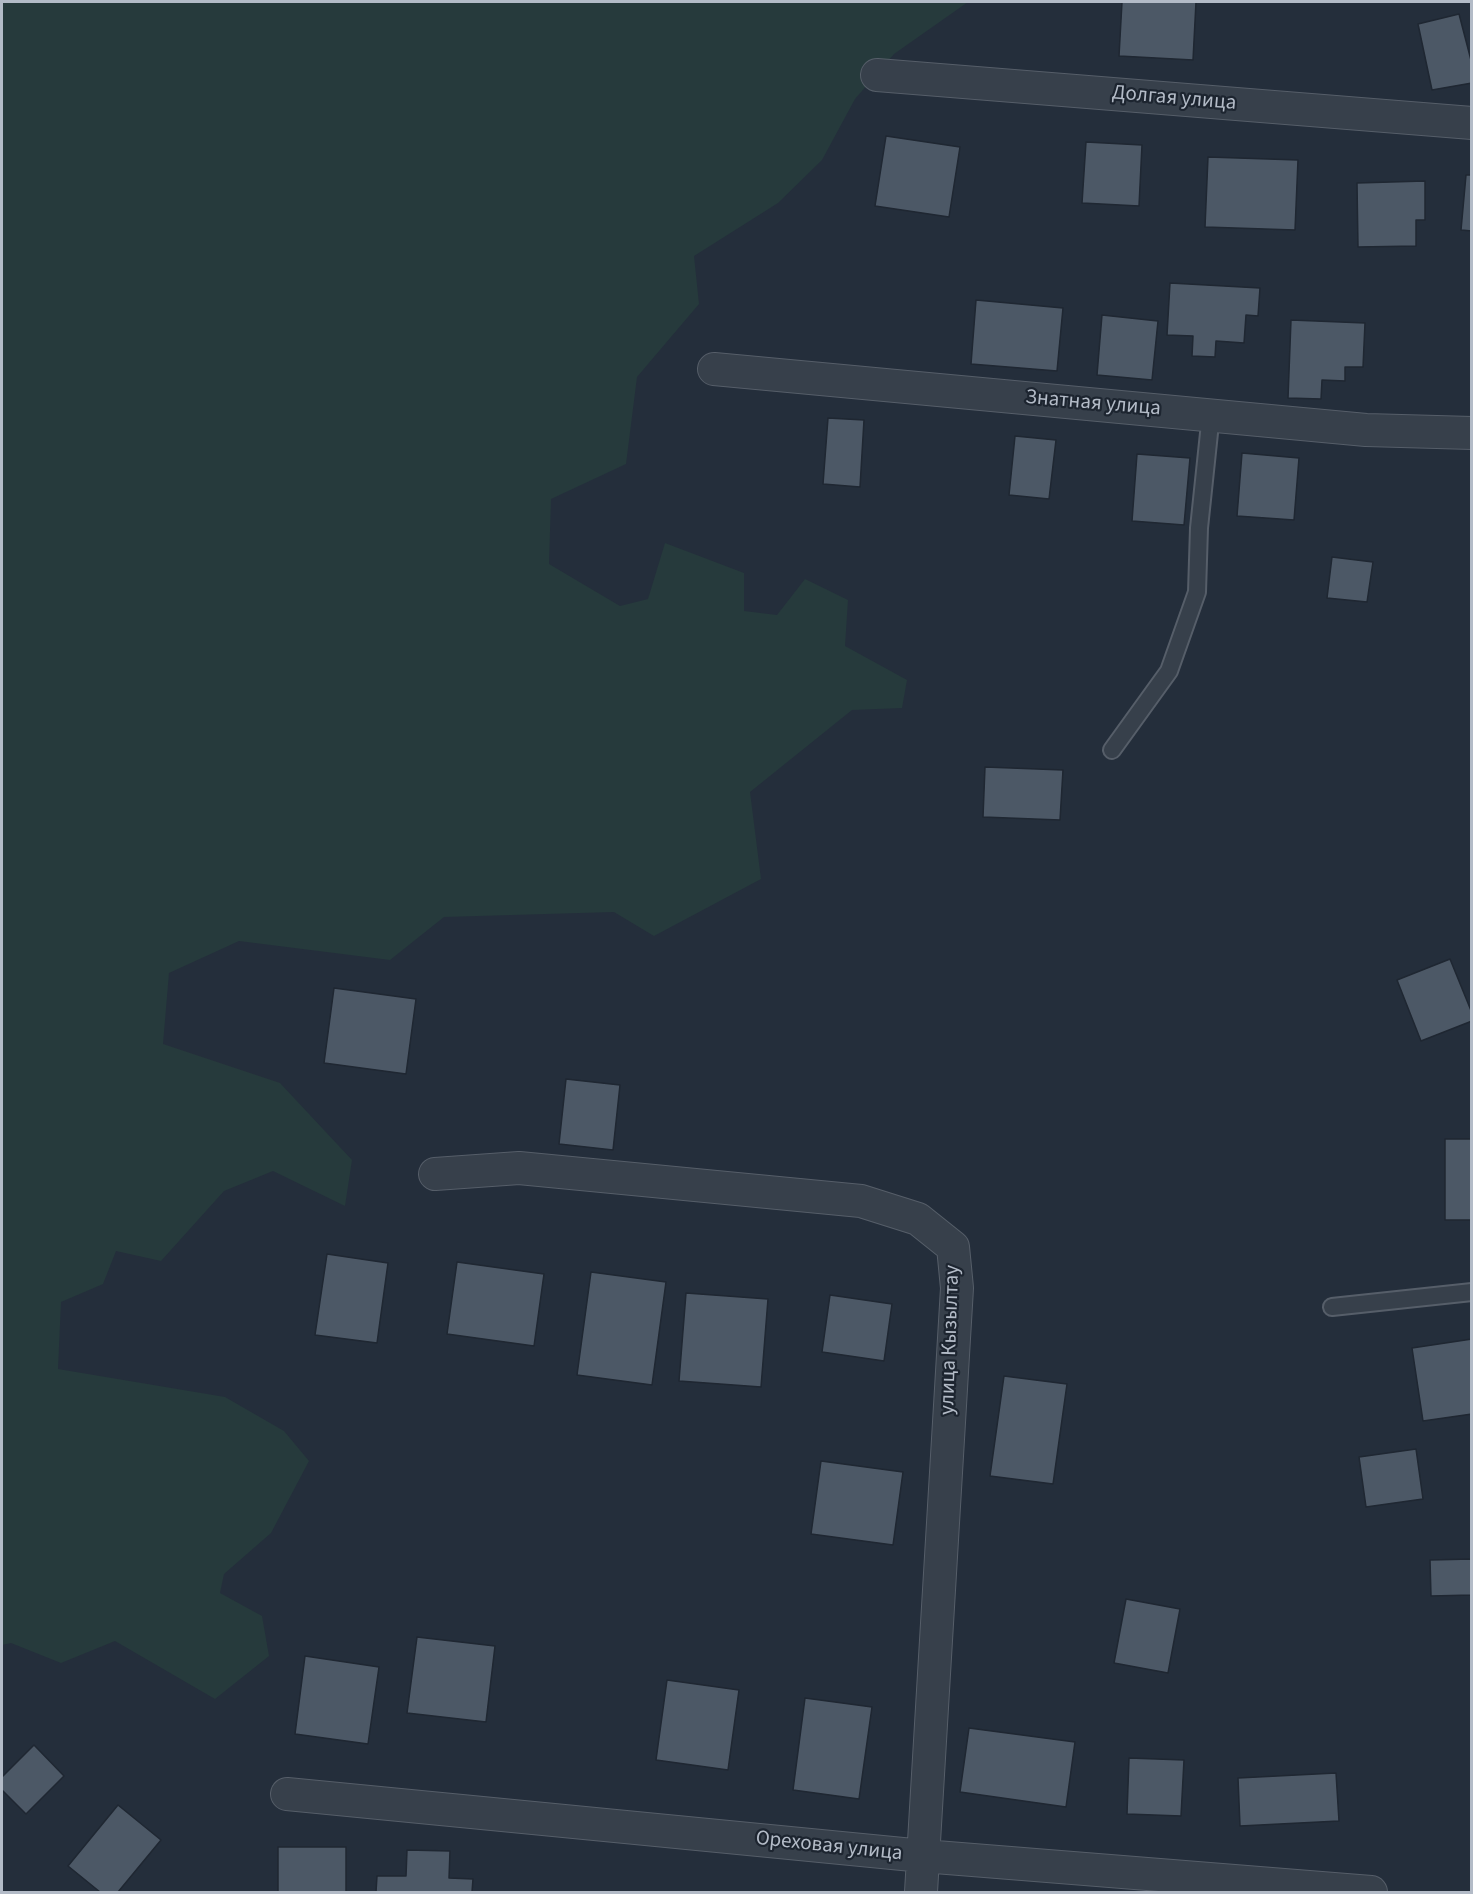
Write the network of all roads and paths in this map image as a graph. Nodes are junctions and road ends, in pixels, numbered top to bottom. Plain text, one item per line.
1 (877, 75) dead end
2 (1472, 123) edge
3 (714, 369) dead end
4 (1211, 414) junction
5 (1472, 434) edge
6 (1113, 750) dead end
7 (435, 1174) dead end
8 (1472, 1292) edge
9 (1332, 1306) dead end
10 (287, 1794) dead end
11 (923, 1856) junction
12 (921, 1893) edge
13 (1371, 1893) edge

1 - 2 street, Долгая улица
3 - 4 street, Знатная улица
4 - 5 street, Знатная улица
4 - 6 lane
7 - 11 street, улица Кызылтау
8 - 9 lane
10 - 11 street, Ореховая улица
11 - 12 street, улица Кызылтау
11 - 13 street, Ореховая улица

